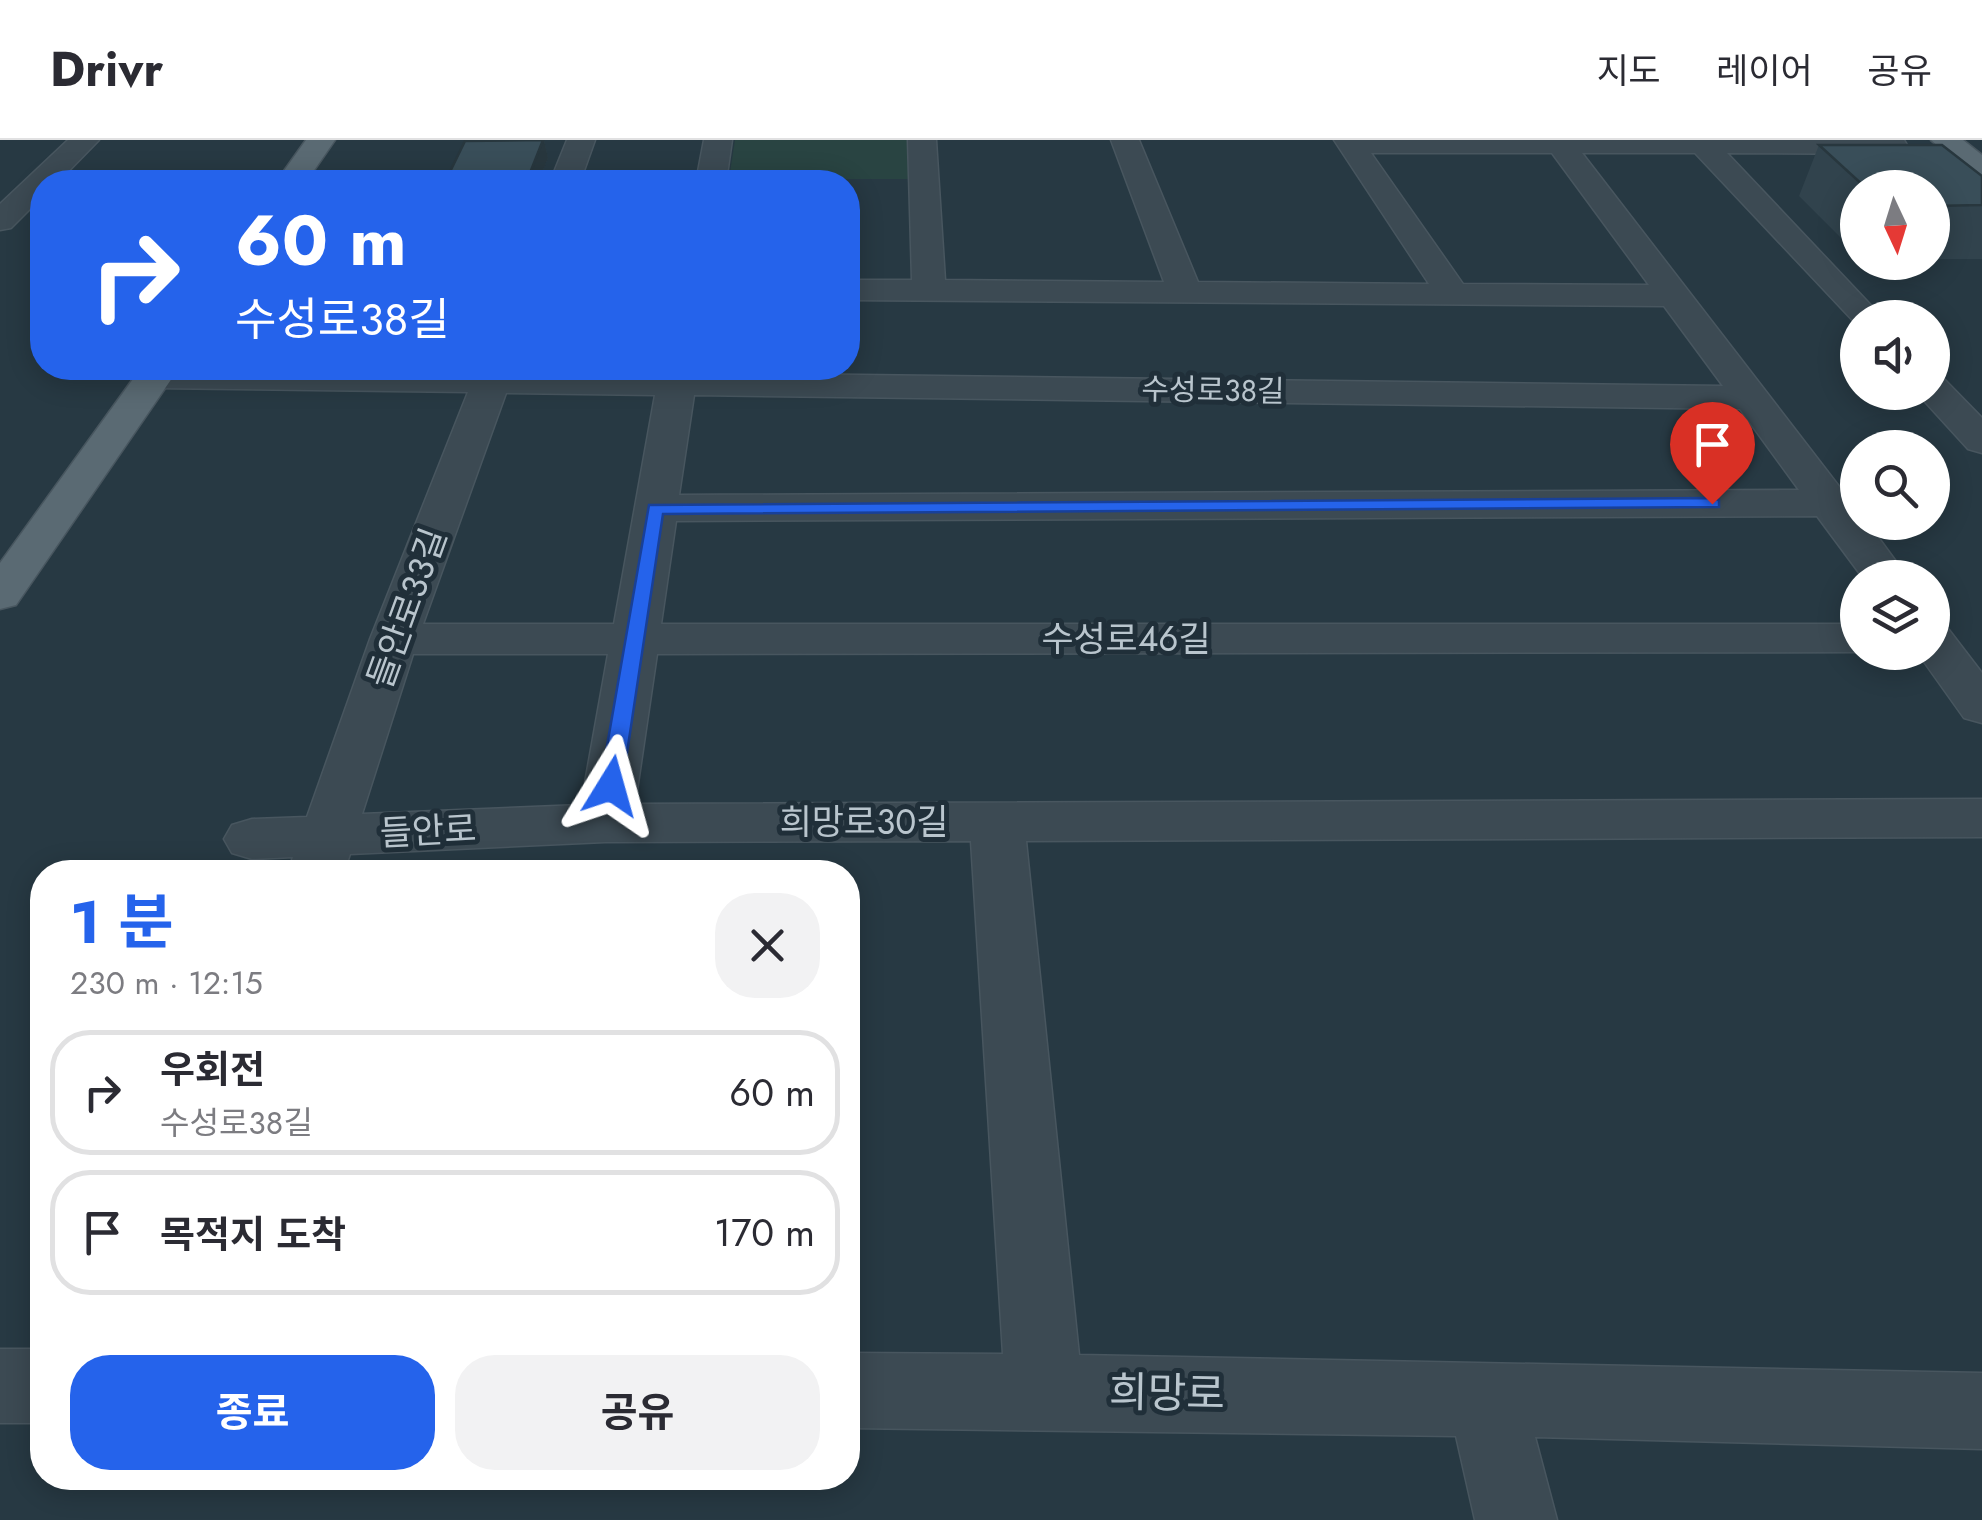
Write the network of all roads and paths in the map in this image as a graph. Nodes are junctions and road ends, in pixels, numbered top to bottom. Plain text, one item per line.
1 (85, 140) edge
2 (321, 140) edge
3 (581, 140) edge
4 (718, 140) edge
5 (922, 140) edge
6 (1125, 140) edge
7 (1349, 142) edge
8 (1558, 142) edge
9 (1700, 143) edge
10 (1948, 143) edge
11 (54, 170) edge
12 (300, 170) edge
13 (570, 170) edge
14 (712, 170) edge
15 (1982, 170) edge
16 (30, 194) edge
17 (0, 223) edge
18 (30, 225) edge
19 (860, 290) edge
20 (929, 291) junction
21 (1185, 293) junction
22 (1453, 294) junction
23 (1674, 296) junction
24 (1849, 300) edge
25 (860, 379) edge
26 (151, 380) edge
27 (491, 380) edge
28 (677, 380) edge
29 (1750, 398) junction
30 (1950, 407) edge
31 (1982, 440) edge
32 (1830, 503) junction
33 (655, 508) junction
34 (1873, 560) edge
35 (0, 595) edge
36 (394, 638) junction
37 (633, 638) junction
38 (1840, 639) edge
39 (1950, 640) edge
40 (1982, 640) edge
41 (1950, 664) edge
42 (1982, 707) edge
43 (1982, 818) edge
44 (998, 822) junction
45 (605, 823) junction
46 (252, 839) dead end
47 (323, 854) edge
48 (0, 1386) edge
49 (30, 1386) edge
50 (860, 1390) edge
51 (1044, 1391) junction
52 (1486, 1398) junction
53 (1982, 1411) edge
54 (1516, 1520) edge

1 - 11 street
2 - 12 main road
3 - 13 street
4 - 14 street
5 - 20 street
6 - 21 street
7 - 8 street
7 - 22 street
8 - 9 street
8 - 23 street
9 - 10 street
9 - 24 street
10 - 15 main road
16 - 17 street
17 - 18 street
19 - 20 street
20 - 21 street
21 - 22 street
22 - 23 street
23 - 29 street
25 - 29 street, 수성로38길
26 - 35 main road
27 - 36 street, 들안로33길
28 - 33 street
29 - 32 street
30 - 31 street
32 - 33 street
32 - 34 street
33 - 37 street
36 - 37 street, 수성로46길
36 - 47 street, 들안로33길
37 - 38 street, 수성로46길
37 - 45 street
39 - 40 street
41 - 42 street
43 - 44 street
44 - 45 street, 희망로30길
44 - 51 street, 희망로30길
45 - 47 street, 들안로
46 - 47 street, 들안로
48 - 49 street
50 - 51 street, 희망로
51 - 52 street, 희망로
52 - 53 street, 희망로
52 - 54 street

